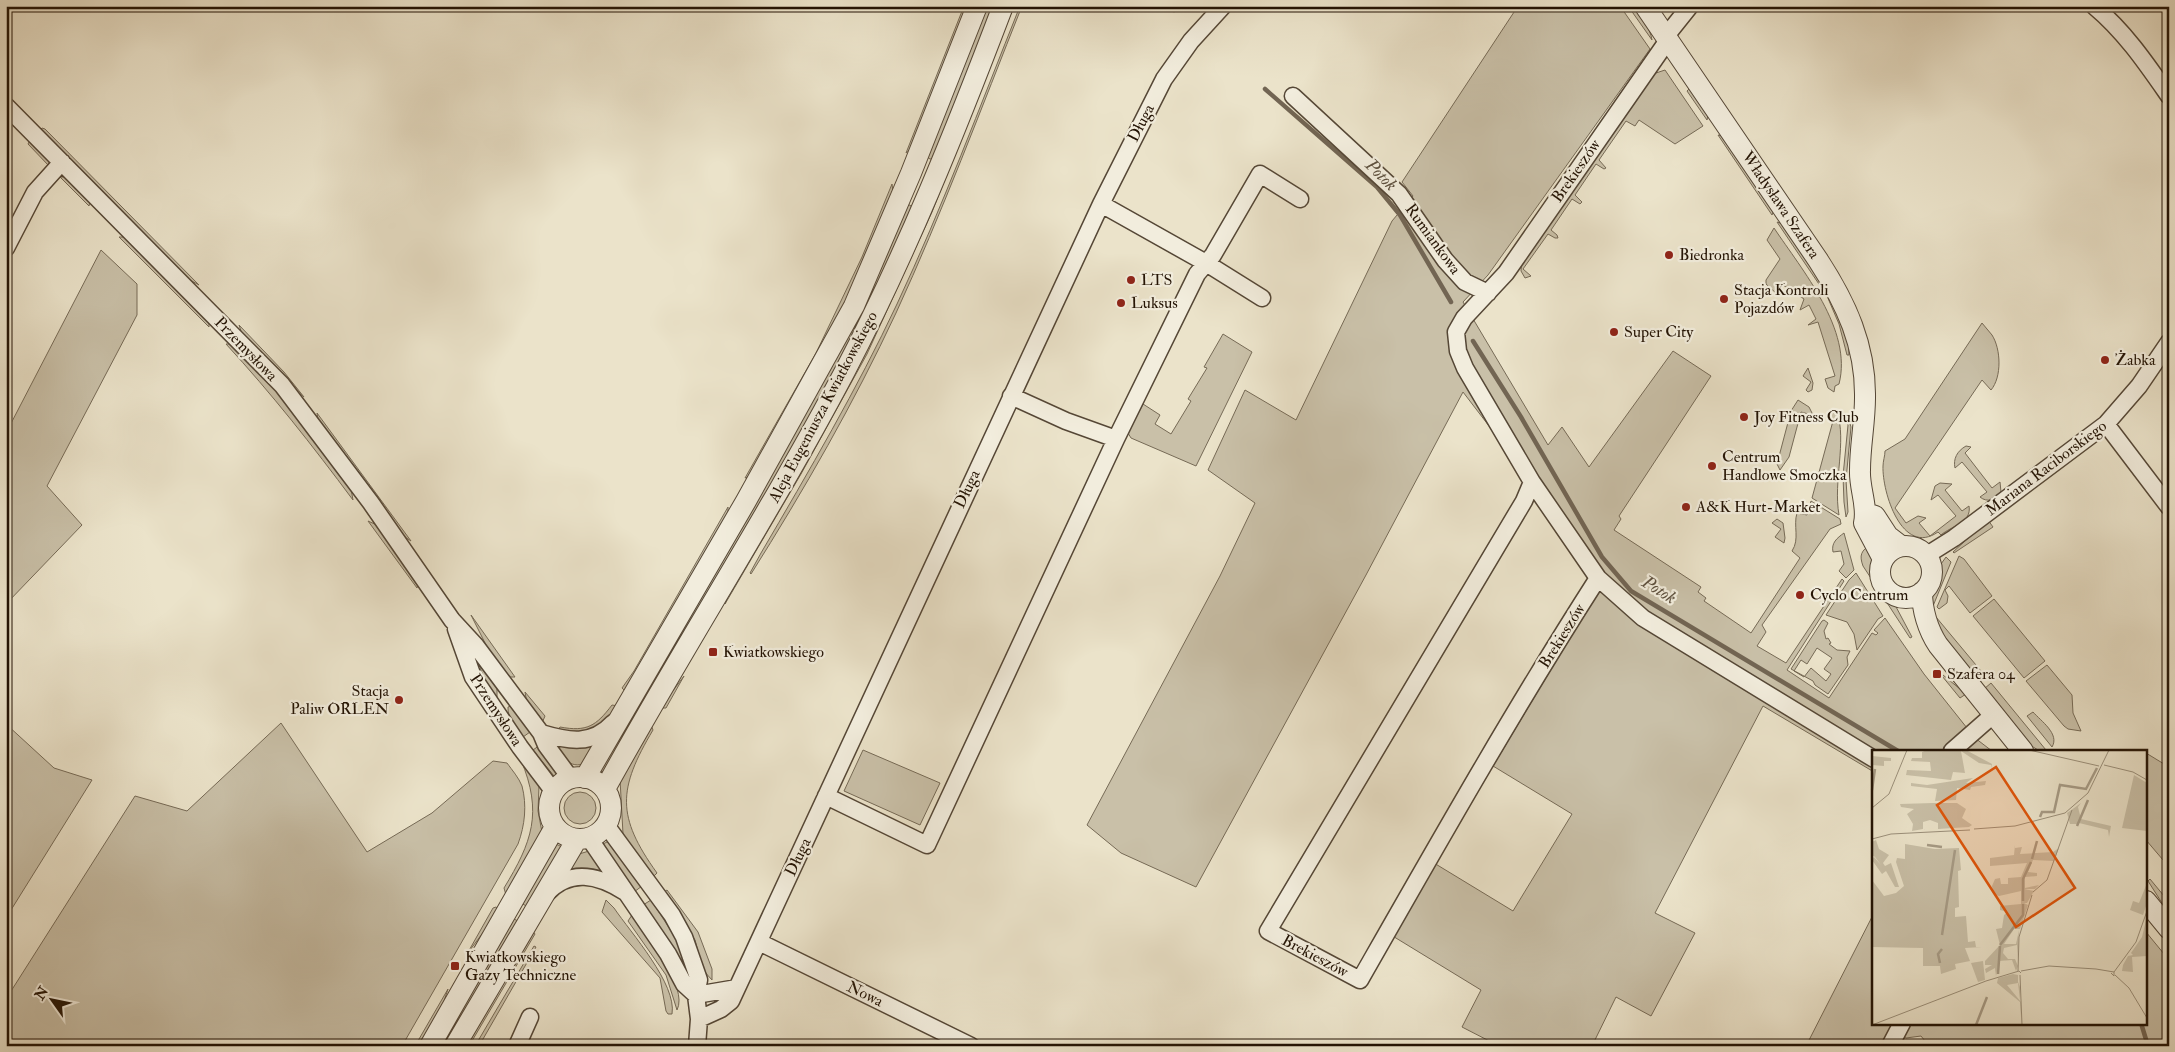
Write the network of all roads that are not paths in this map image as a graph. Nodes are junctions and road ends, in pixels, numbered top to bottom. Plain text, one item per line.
1 (977, 6) edge
2 (1003, 6) edge
3 (1223, 6) edge
4 (1645, 6) edge
5 (1690, 6) edge
6 (2094, 6) edge
7 (1667, 38) junction
8 (1293, 96) dead end
9 (2169, 96) edge
10 (6, 106) edge
11 (62, 162) junction
12 (911, 173) junction
13 (932, 182) junction
14 (1300, 199) dead end
15 (1101, 204) junction
16 (6, 248) edge
17 (1206, 263) junction
18 (1485, 297) junction
19 (1262, 298) dead end
20 (2169, 342) edge
21 (1011, 396) junction
22 (2106, 424) junction
23 (1116, 439) junction
24 (1532, 482) junction
25 (2169, 507) edge
26 (1866, 513) junction
27 (1901, 546) junction
28 (1927, 555) junction
29 (1884, 559) junction
30 (1598, 578) junction
31 (1922, 592) junction
32 (1899, 596) junction
33 (452, 620) junction
34 (1930, 634) junction
35 (622, 714) junction
36 (1994, 715) junction
37 (540, 733) junction
38 (1953, 750) edge
39 (2022, 750) edge
40 (1872, 758) edge
41 (578, 778) junction
42 (605, 789) junction
43 (554, 792) junction
44 (826, 796) junction
45 (606, 825) junction
46 (555, 827) junction
47 (583, 839) junction
48 (624, 892) junction
49 (541, 900) junction
50 (2148, 904) edge
51 (2169, 929) edge
52 (759, 942) junction
53 (737, 988) junction
54 (696, 995) junction
55 (530, 1017) dead end
56 (699, 1019) junction
57 (1901, 1024) edge
58 (430, 1046) edge
59 (455, 1046) edge
60 (517, 1046) edge
61 (697, 1046) edge
62 (971, 1046) edge
63 (1890, 1046) edge

1 - 12 street, Aleja Eugeniusza Kwiatkowskiego
2 - 13 street, Aleja Eugeniusza Kwiatkowskiego
3 - 15 street, Długa
4 - 7 street, Władysława Szafera
5 - 7 street, Brekieszów
6 - 9 street
7 - 18 street, Brekieszów
7 - 26 street, Władysława Szafera
8 - 18 street, Rumiankowa
10 - 11 street, Przemysłowa
11 - 16 street
11 - 33 street, Przemysłowa
12 - 13 street
12 - 35 street, Aleja Eugeniusza Kwiatkowskiego
13 - 42 street, Aleja Eugeniusza Kwiatkowskiego
14 - 17 street
15 - 17 street
15 - 21 street, Długa
17 - 19 street
17 - 23 street
18 - 24 street, Brekieszów
20 - 22 street, Mariana Raciborskiego
21 - 23 street
21 - 44 street, Długa
22 - 25 street
22 - 28 street, Mariana Raciborskiego
23 - 44 street
24 - 30 street
24 - 30 street, Brekieszów
26 - 27 street
26 - 29 street, Władysława Szafera
27 - 28 street
27 - 29 street
28 - 31 street
29 - 32 street
30 - 40 street
31 - 32 street
31 - 34 street
32 - 34 street
33 - 37 street, Przemysłowa
33 - 43 street, Przemysłowa
34 - 36 street
35 - 37 street, Przemysłowa
35 - 41 street, Aleja Eugeniusza Kwiatkowskiego
36 - 38 street
36 - 39 street
37 - 41 street, Przemysłowa
41 - 42 street
41 - 43 street
42 - 45 street
43 - 46 street
44 - 52 street, Długa
45 - 47 street
45 - 54 street
46 - 47 street
46 - 58 street
47 - 48 street
47 - 49 street
48 - 49 street
48 - 54 street
49 - 59 street
50 - 51 street
52 - 53 street, Długa
52 - 62 street, Nowa
53 - 54 street
53 - 56 street, Długa
54 - 56 street
55 - 60 street
56 - 61 street
57 - 63 street

